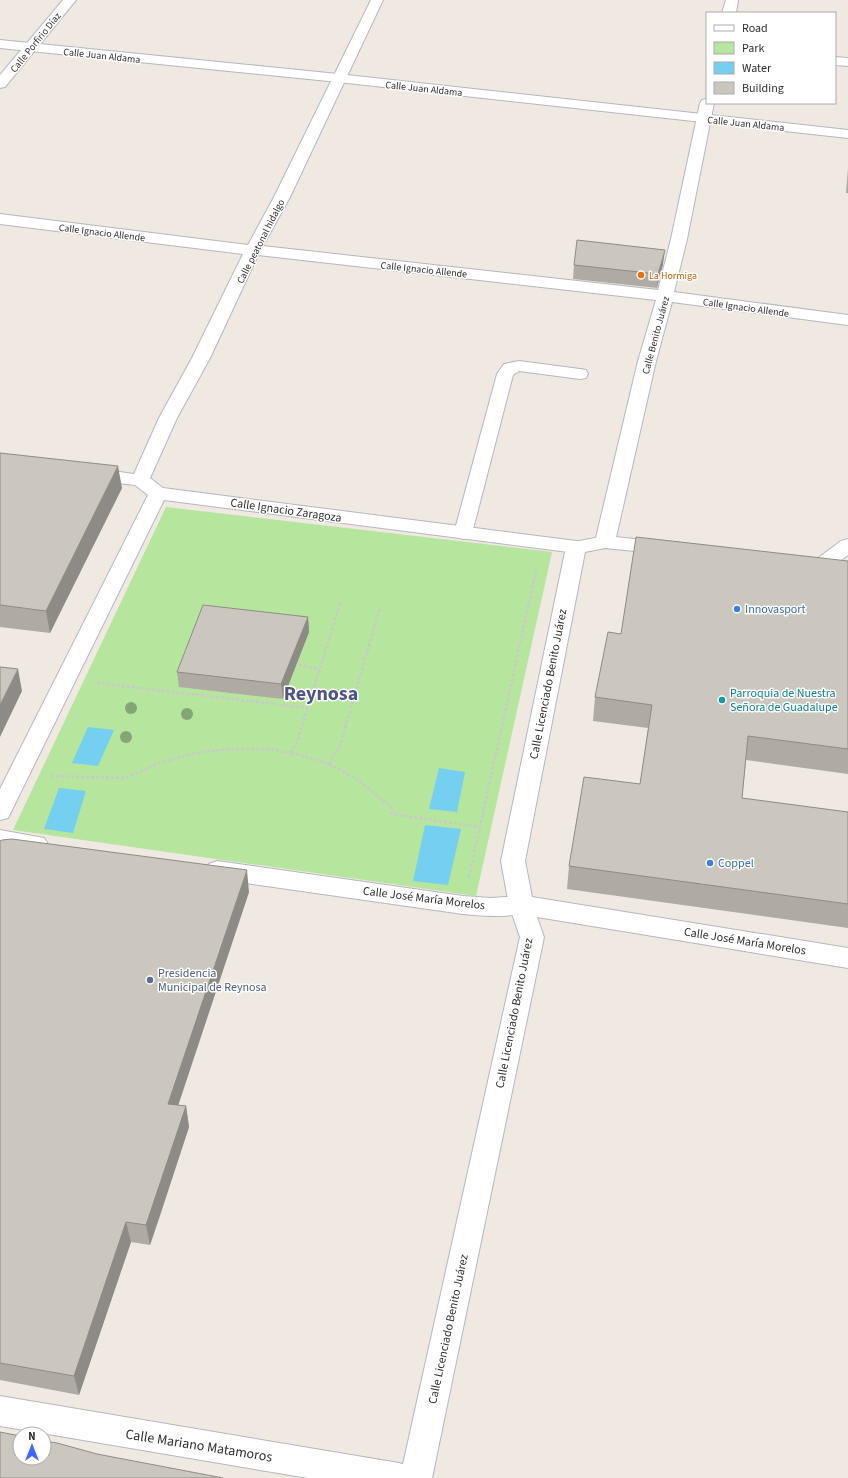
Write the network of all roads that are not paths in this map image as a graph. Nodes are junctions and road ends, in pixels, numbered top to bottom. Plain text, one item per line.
1 (70, 0) edge
2 (377, 0) edge
3 (732, 0) edge
4 (729, 12) edge
5 (0, 44) edge
6 (32, 48) junction
7 (836, 61) edge
8 (848, 62) edge
9 (338, 78) junction
10 (0, 84) edge
11 (705, 111) edge
12 (848, 134) edge
13 (0, 219) edge
14 (254, 250) junction
15 (665, 296) junction
16 (848, 320) edge
17 (580, 374) dead end
18 (78, 473) edge
19 (140, 480) junction
20 (158, 493) junction
21 (463, 533) junction
22 (605, 542) junction
23 (848, 546) edge
24 (576, 547) junction
25 (681, 550) edge
26 (848, 568) edge
27 (0, 812) edge
28 (0, 839) edge
29 (54, 846) edge
30 (196, 867) edge
31 (521, 905) junction
32 (848, 958) edge
33 (0, 1411) edge
34 (399, 1478) edge
35 (416, 1478) edge

1 - 6 street, Calle Porfirio Díaz
2 - 9 street, Calle peatonal hidalgo
3 - 4 street
5 - 6 street, Calle Juan Aldama
6 - 9 street, Calle Juan Aldama
6 - 10 street, Calle Porfirio Díaz
7 - 8 street
9 - 11 street, Calle Juan Aldama
9 - 14 street, Calle peatonal hidalgo
11 - 12 street, Calle Juan Aldama
11 - 15 street, Calle Benito Juárez
13 - 14 street, Calle Ignacio Allende
14 - 15 street, Calle Ignacio Allende
14 - 19 street, Calle peatonal hidalgo
15 - 16 street, Calle Ignacio Allende
15 - 22 street, Calle Benito Juárez
17 - 21 lane
18 - 19 street, Calle Ignacio Zaragoza
19 - 20 street, Calle Ignacio Zaragoza
20 - 21 street, Calle Ignacio Zaragoza
20 - 27 street
21 - 24 street, Calle Ignacio Zaragoza
22 - 24 street, Calle Ignacio Zaragoza
22 - 25 street, Calle Ignacio Zaragoza
23 - 26 street
24 - 31 street, Calle Licenciado Benito Juárez
28 - 29 street
30 - 31 street, Calle José María Morelos
31 - 32 street, Calle José María Morelos
31 - 35 street, Calle Licenciado Benito Juárez
33 - 34 street, Calle Mariano Matamoros

